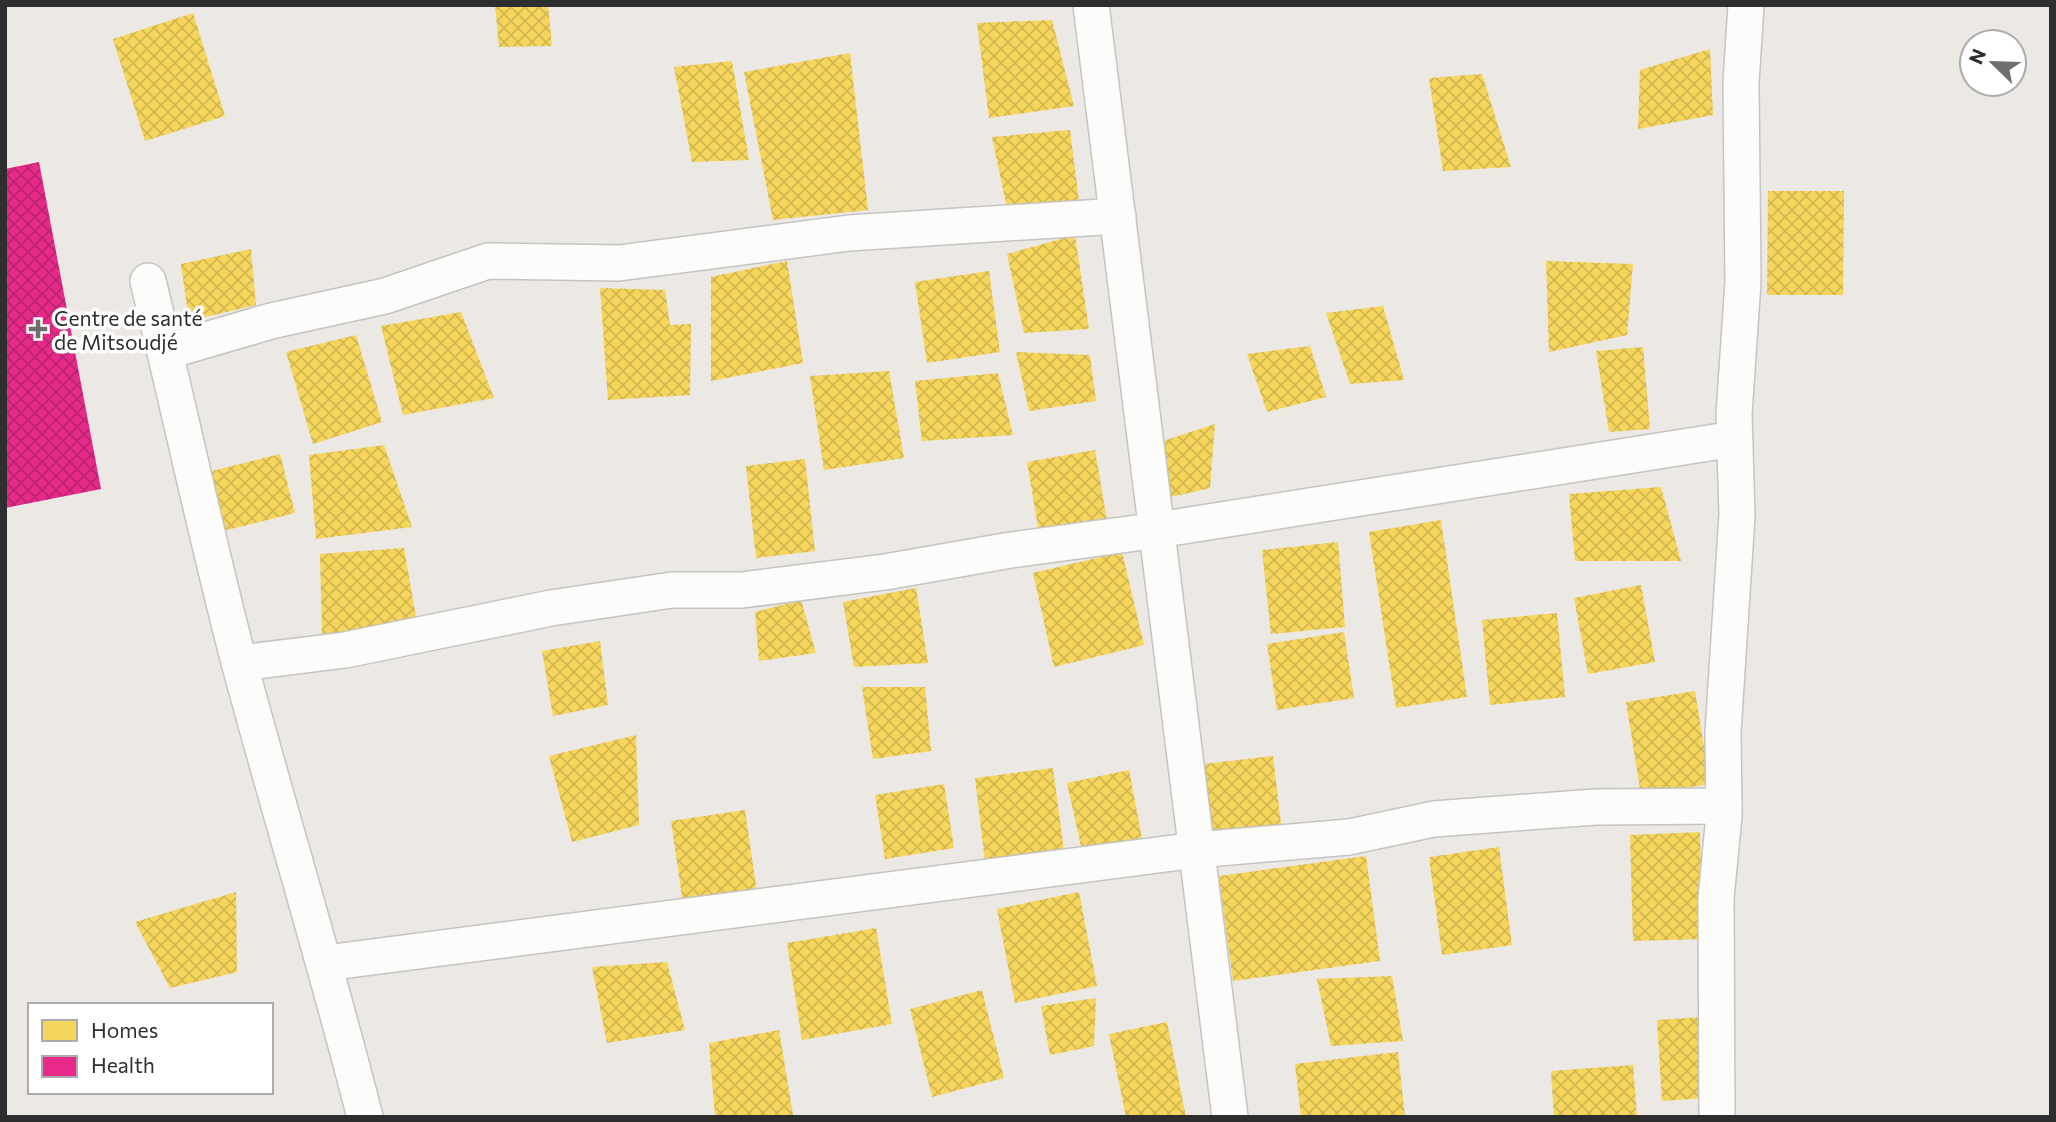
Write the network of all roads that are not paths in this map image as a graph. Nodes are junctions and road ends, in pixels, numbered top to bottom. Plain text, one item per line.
1 (1091, 5) edge
2 (1746, 5) edge
3 (1118, 216) junction
4 (148, 281) dead end
5 (166, 352) junction
6 (1734, 439) junction
7 (1158, 530) junction
8 (240, 663) junction
9 (1724, 806) junction
10 (1196, 850) junction
11 (326, 963) junction
12 (365, 1117) edge
13 (1230, 1117) edge
14 (1717, 1117) edge

1 - 3 street
2 - 6 street
3 - 5 street
3 - 7 street
4 - 5 street
5 - 8 street
6 - 7 street
6 - 9 street
7 - 8 street
7 - 10 street
8 - 11 street
9 - 10 street
9 - 14 street
10 - 11 street
10 - 13 street
11 - 12 street

